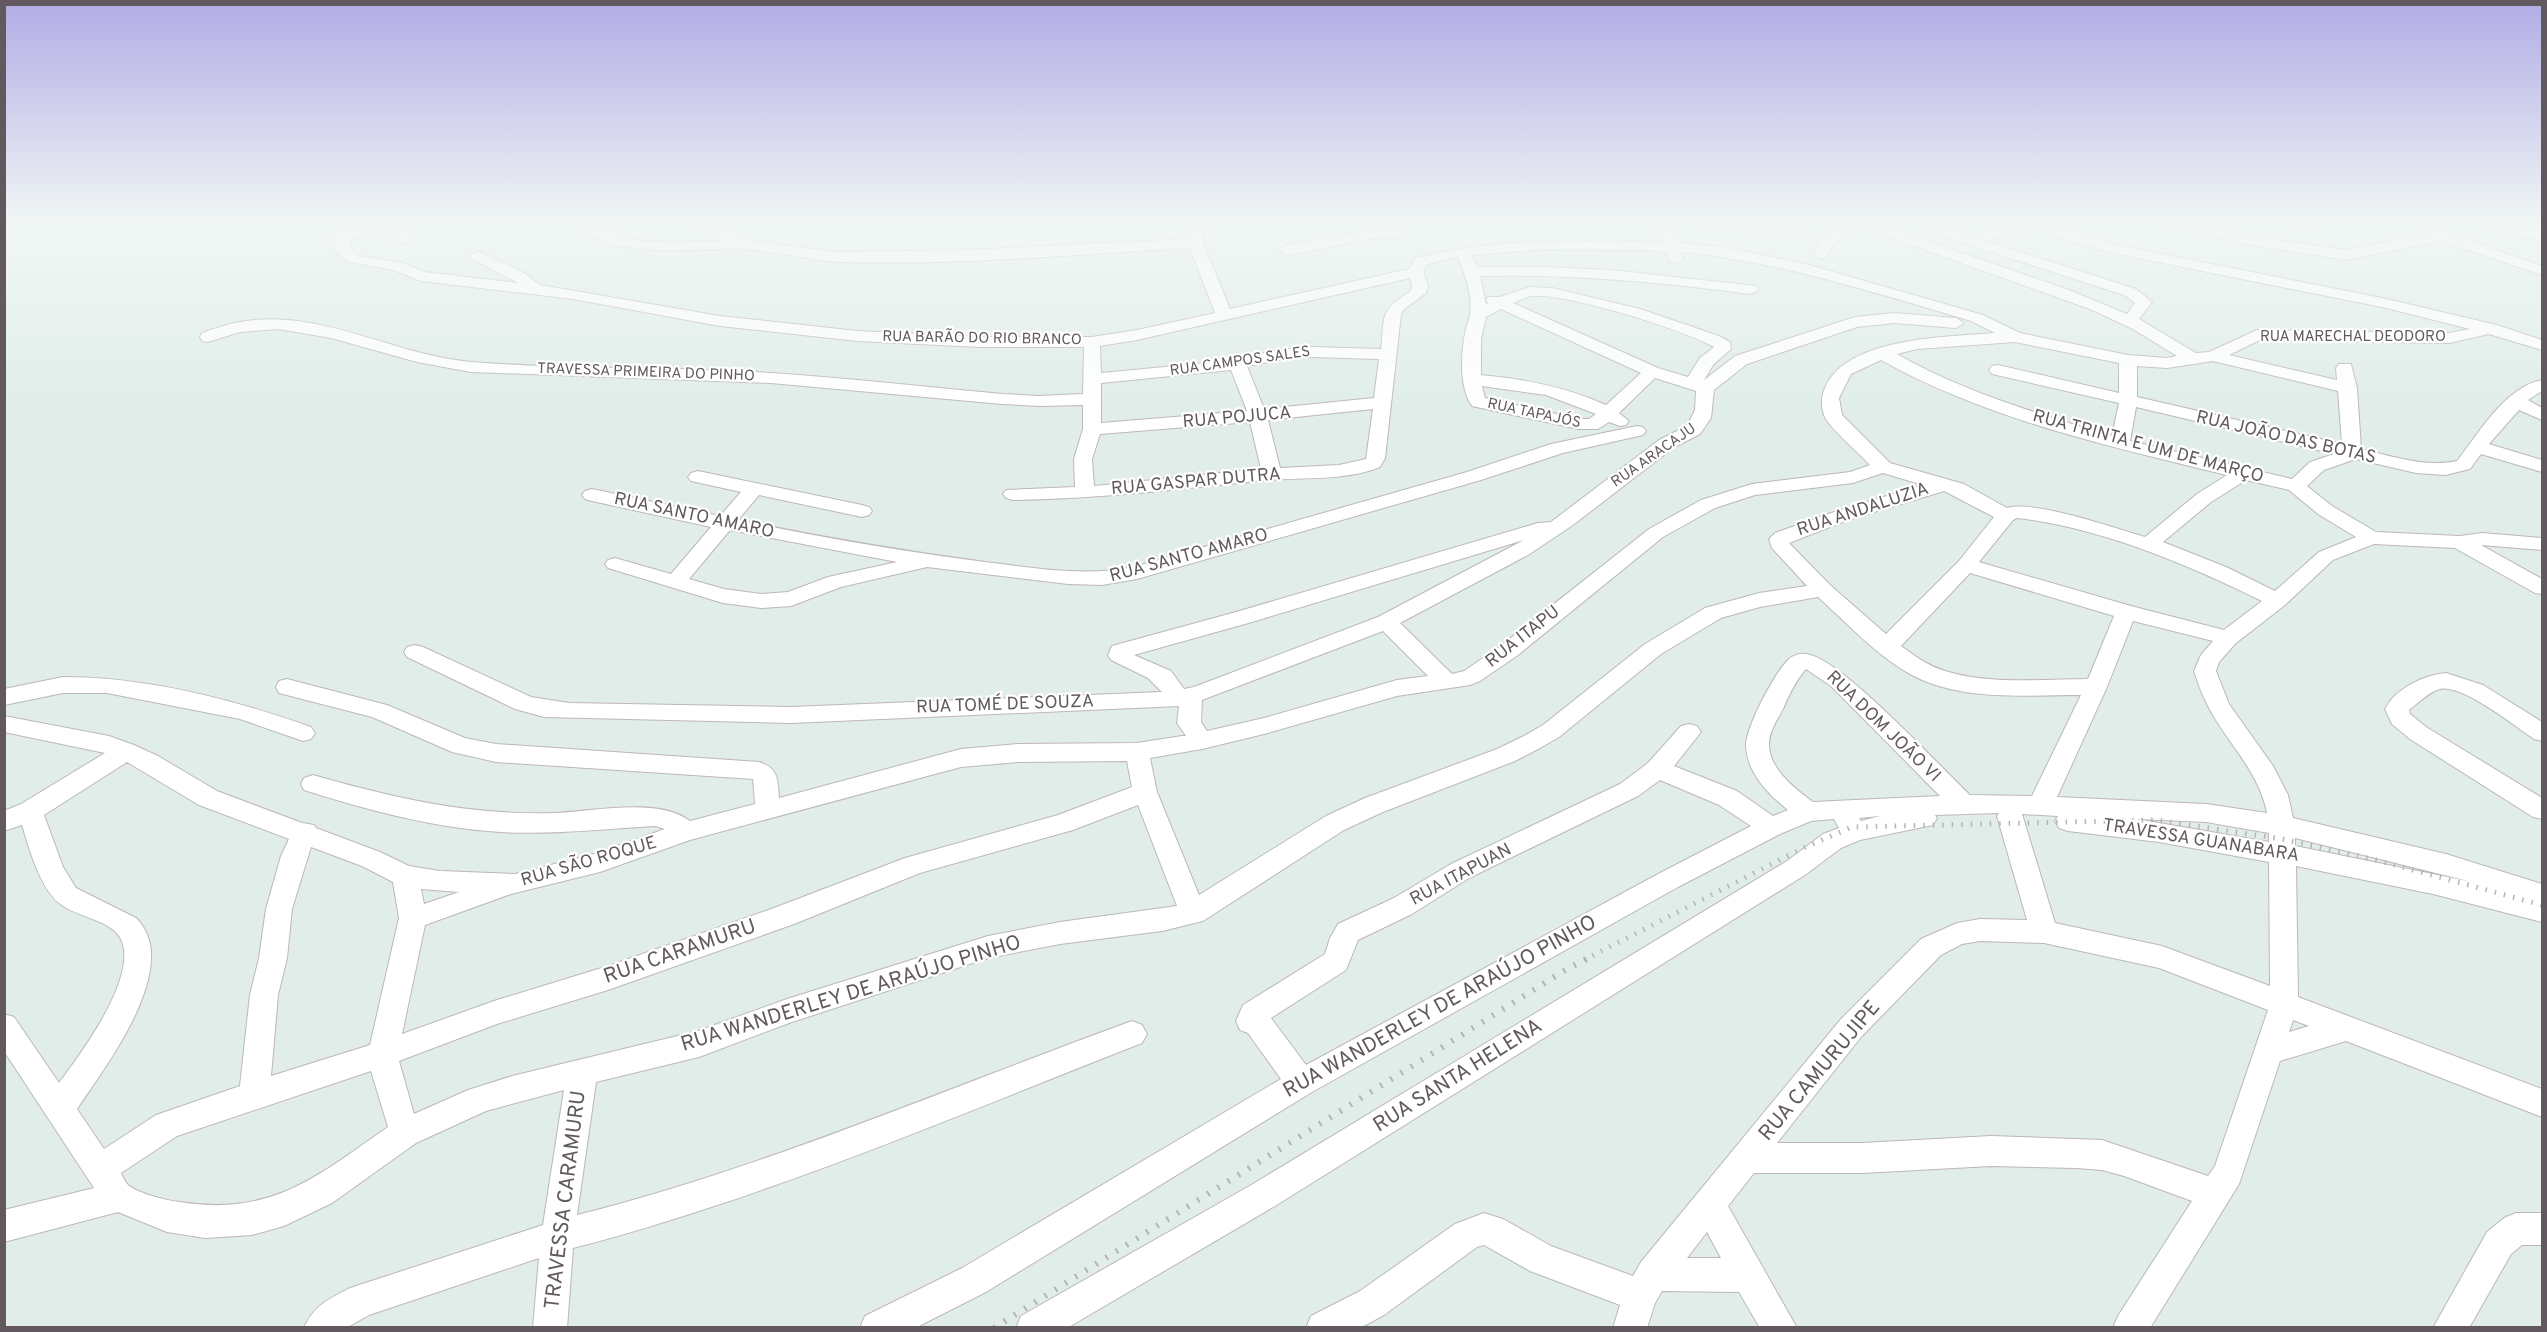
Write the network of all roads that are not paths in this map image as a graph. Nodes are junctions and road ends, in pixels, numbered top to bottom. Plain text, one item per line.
1 (512, 286) edge
2 (533, 286) edge
3 (1213, 286) edge
4 (1338, 286) edge
5 (1420, 286) edge
6 (1475, 286) edge
7 (1725, 286) edge
8 (1868, 286) edge
9 (2045, 286) edge
10 (2112, 286) edge
11 (2297, 286) edge
12 (1875, 288) junction
13 (537, 289) junction
14 (1750, 289) dead end
15 (1476, 293) junction
16 (1503, 303) junction
17 (1224, 315) junction
18 (1478, 315) junction
19 (1868, 319) junction
20 (2130, 321) junction
21 (1993, 326) junction
22 (2491, 328) junction
23 (208, 337) dead end
24 (2015, 337) junction
25 (1092, 342) junction
26 (2542, 345) edge
27 (1882, 353) junction
28 (1389, 354) junction
29 (2213, 356) junction
30 (2128, 360) junction
31 (2195, 360) junction
32 (1237, 363) junction
33 (2345, 368) dead end
34 (1998, 370) dead end
35 (1652, 372) junction
36 (1091, 379) junction
37 (1473, 380) junction
38 (2542, 385) edge
39 (1699, 386) junction
40 (2348, 388) junction
41 (1090, 399) junction
42 (2128, 401) junction
43 (2518, 402) junction
44 (1382, 403) junction
45 (1609, 414) junction
46 (2542, 415) edge
47 (1258, 416) junction
48 (1092, 429) junction
49 (1637, 431) junction
50 (1666, 444) junction
51 (2120, 444) junction
52 (2478, 447) junction
53 (2352, 454) junction
54 (2542, 466) edge
55 (1875, 470) junction
56 (2243, 473) junction
57 (1272, 474) junction
58 (698, 477) dead end
59 (1943, 484) junction
60 (2296, 486) junction
61 (754, 489) junction
62 (1085, 492) junction
63 (1013, 494) dead end
64 (592, 495) dead end
65 (1902, 498) junction
66 (862, 511) dead end
67 (2006, 516) junction
68 (1566, 521) junction
69 (726, 524) junction
70 (2372, 538) junction
71 (2460, 542) junction
72 (2542, 543) edge
73 (2149, 544) junction
74 (927, 562) junction
75 (615, 564) dead end
76 (1966, 565) junction
77 (674, 583) junction
78 (2542, 588) edge
79 (1823, 590) junction
80 (2277, 600) junction
81 (2126, 612) junction
82 (1386, 622) junction
83 (2228, 638) junction
84 (1887, 646) junction
85 (415, 652) dead end
86 (1447, 682) junction
87 (286, 687) dead end
88 (2096, 687) junction
89 (4, 697) edge
90 (1184, 697) junction
91 (4, 724) edge
92 (1689, 732) dead end
93 (303, 733) dead end
94 (2542, 733) edge
95 (1202, 741) junction
96 (126, 751) junction
97 (1137, 752) junction
98 (1657, 769) junction
99 (313, 784) dead end
100 (1145, 792) junction
101 (1963, 804) junction
102 (2040, 806) junction
103 (768, 810) junction
104 (2542, 810) edge
105 (30, 811) junction
106 (1808, 812) junction
107 (2010, 816) junction
108 (1848, 820) junction
109 (4, 822) edge
110 (2282, 825) junction
111 (1771, 828) junction
112 (305, 832) junction
113 (686, 832) junction
114 (2283, 854) junction
115 (405, 876) junction
116 (515, 884) junction
117 (2542, 894) edge
118 (2542, 911) edge
119 (1193, 913) junction
120 (413, 918) junction
121 (2044, 932) junction
122 (2284, 1004) junction
123 (4, 1026) edge
124 (2346, 1028) junction
125 (1132, 1034) dead end
126 (2269, 1051) junction
127 (383, 1054) junction
128 (582, 1073) junction
129 (1302, 1083) junction
130 (254, 1095) junction
131 (2542, 1103) edge
132 (58, 1109) junction
133 (405, 1133) junction
134 (1747, 1158) junction
135 (99, 1170) junction
136 (2215, 1194) junction
137 (118, 1197) junction
138 (1710, 1205) junction
139 (4, 1226) edge
140 (2542, 1229) edge
141 (558, 1236) junction
142 (1748, 1275) junction
143 (1641, 1299) edge
144 (321, 1328) edge
145 (550, 1328) edge
146 (877, 1328) edge
147 (1033, 1328) edge
148 (1323, 1328) edge
149 (1780, 1328) edge
150 (2130, 1328) edge
151 (2450, 1328) edge

1 - 13 street, RUA BARÃO DO RIO BRANCO
2 - 13 street
3 - 17 street
4 - 17 street, RUA BARÃO DO RIO BRANCO
5 - 28 street
6 - 15 street, RUA TAPAJÓS
7 - 14 street
8 - 12 street, RUA BARÃO DO RIO BRANCO
9 - 20 street
10 - 20 street
11 - 22 street
12 - 19 street
12 - 21 street, RUA BARÃO DO RIO BRANCO
13 - 25 street, RUA BARÃO DO RIO BRANCO
15 - 16 street
15 - 18 street, RUA TAPAJÓS
16 - 18 street
16 - 35 street
16 - 39 street
17 - 25 street, RUA BARÃO DO RIO BRANCO
18 - 37 street, RUA TAPAJÓS
19 - 21 street
19 - 39 street
20 - 31 street
21 - 24 street, RUA BARÃO DO RIO BRANCO
22 - 26 street
22 - 29 street, RUA MARECHAL DEODORO
23 - 41 street, TRAVESSA PRIMEIRA DO PINHO
24 - 27 street, RUA MARECHAL DEODORO
24 - 30 street, RUA MARECHAL DEODORO
25 - 36 street
27 - 51 street, RUA TRINTA E UM DE MARÇO
27 - 55 street, RUA MARECHAL DEODORO
28 - 32 street, RUA CAMPOS SALES
28 - 44 street
29 - 31 street, RUA MARECHAL DEODORO
29 - 40 street
30 - 31 street, RUA MARECHAL DEODORO
30 - 42 street
32 - 36 street, RUA CAMPOS SALES
32 - 47 street
33 - 40 street
34 - 42 street, RUA JOÃO DAS BOTAS
35 - 39 street
35 - 45 street, RUA TAPAJÓS
36 - 41 street
37 - 45 street
37 - 45 street, RUA TAPAJÓS
38 - 43 street, RUA JOÃO DAS BOTAS
39 - 50 street, RUA ARACAJU
40 - 53 street
41 - 48 street
42 - 51 street
42 - 53 street, RUA JOÃO DAS BOTAS
43 - 46 street
43 - 52 street, RUA JOÃO DAS BOTAS
44 - 47 street, RUA POJUCA
44 - 57 street, RUA GASPAR DUTRA
45 - 49 street
47 - 48 street, RUA POJUCA
47 - 57 street
48 - 62 street
49 - 50 street
49 - 74 street, RUA SANTO AMARO
50 - 68 street, RUA ARACAJU
51 - 56 street, RUA TRINTA E UM DE MARÇO
52 - 53 street, RUA JOÃO DAS BOTAS
52 - 54 street
53 - 60 street
55 - 59 street
55 - 65 street
55 - 86 street, RUA ITAPU
56 - 60 street, RUA TRINTA E UM DE MARÇO
56 - 73 street
57 - 62 street, RUA GASPAR DUTRA
58 - 61 street
59 - 65 street, RUA ANDALUZIA
59 - 67 street
60 - 70 street, RUA TRINTA E UM DE MARÇO
61 - 66 street
61 - 69 street
62 - 63 street, RUA GASPAR DUTRA
64 - 69 street, RUA SANTO AMARO
65 - 79 street, RUA ANDALUZIA
67 - 73 street
67 - 76 street
68 - 82 street, RUA TOMÉ DE SOUZA
68 - 90 street
69 - 74 street, RUA SANTO AMARO
69 - 77 street
70 - 71 street
70 - 80 street
71 - 72 street
71 - 78 street
73 - 80 street
74 - 77 street
75 - 77 street
76 - 81 street
76 - 84 street
79 - 84 street
79 - 119 street, RUA WANDERLEY DE ARAÚJO PINHO
80 - 83 street
81 - 83 street
81 - 88 street
82 - 86 street
82 - 90 street, RUA TOMÉ DE SOUZA
83 - 110 street
84 - 88 street
85 - 90 street, RUA TOMÉ DE SOUZA
86 - 95 street, RUA ITAPU
87 - 103 street
88 - 102 street
89 - 93 street
90 - 95 street
91 - 96 street, RUA SÃO ROQUE
92 - 98 street, RUA ITAPUAN
94 - 104 street
95 - 97 street, RUA ITAPU
96 - 105 street
96 - 112 street, RUA SÃO ROQUE
97 - 100 street
97 - 103 street, RUA SÃO ROQUE
98 - 111 street
98 - 129 street, RUA ITAPUAN
99 - 113 street
100 - 119 street
100 - 127 street, RUA CARAMURU
101 - 102 street, RUA WANDERLEY DE ARAÚJO PINHO
101 - 106 street, RUA DOM JOÃO VI
101 - 108 street, RUA WANDERLEY DE ARAÚJO PINHO
102 - 110 street, RUA WANDERLEY DE ARAÚJO PINHO
103 - 113 street, RUA SÃO ROQUE
105 - 109 street
105 - 132 street
106 - 108 street, RUA WANDERLEY DE ARAÚJO PINHO
106 - 111 street, RUA WANDERLEY DE ARAÚJO PINHO
107 - 108 street, TRAVESSA GUANABARA
107 - 114 street, TRAVESSA GUANABARA
107 - 121 street
108 - 147 street, RUA SANTA HELENA
110 - 114 street
110 - 117 street, RUA WANDERLEY DE ARAÚJO PINHO
111 - 129 street, RUA WANDERLEY DE ARAÚJO PINHO
112 - 115 street, RUA SÃO ROQUE
112 - 130 street
113 - 116 street, RUA SÃO ROQUE
114 - 118 street, TRAVESSA GUANABARA
114 - 122 street
115 - 116 street, RUA SÃO ROQUE
115 - 120 street
116 - 120 street
119 - 128 street, RUA WANDERLEY DE ARAÚJO PINHO
120 - 127 street
121 - 122 street, RUA CAMURUJIPE
121 - 134 street, RUA CAMURUJIPE
122 - 124 street
122 - 126 street
123 - 132 street
124 - 126 street
124 - 131 street
125 - 141 street
126 - 136 street
127 - 130 street, RUA CARAMURU
127 - 133 street
128 - 133 street, RUA WANDERLEY DE ARAÚJO PINHO
128 - 141 street, TRAVESSA CARAMURU
129 - 146 street, RUA WANDERLEY DE ARAÚJO PINHO
130 - 135 street, RUA CARAMURU
132 - 135 street
133 - 137 street, RUA WANDERLEY DE ARAÚJO PINHO
134 - 136 street
134 - 138 street, RUA CAMURUJIPE
135 - 137 street
136 - 150 street
137 - 139 street
138 - 142 street
138 - 143 street, RUA CAMURUJIPE
140 - 151 street
141 - 144 street
141 - 145 street, TRAVESSA CARAMURU
142 - 143 street
142 - 149 street
143 - 148 street

